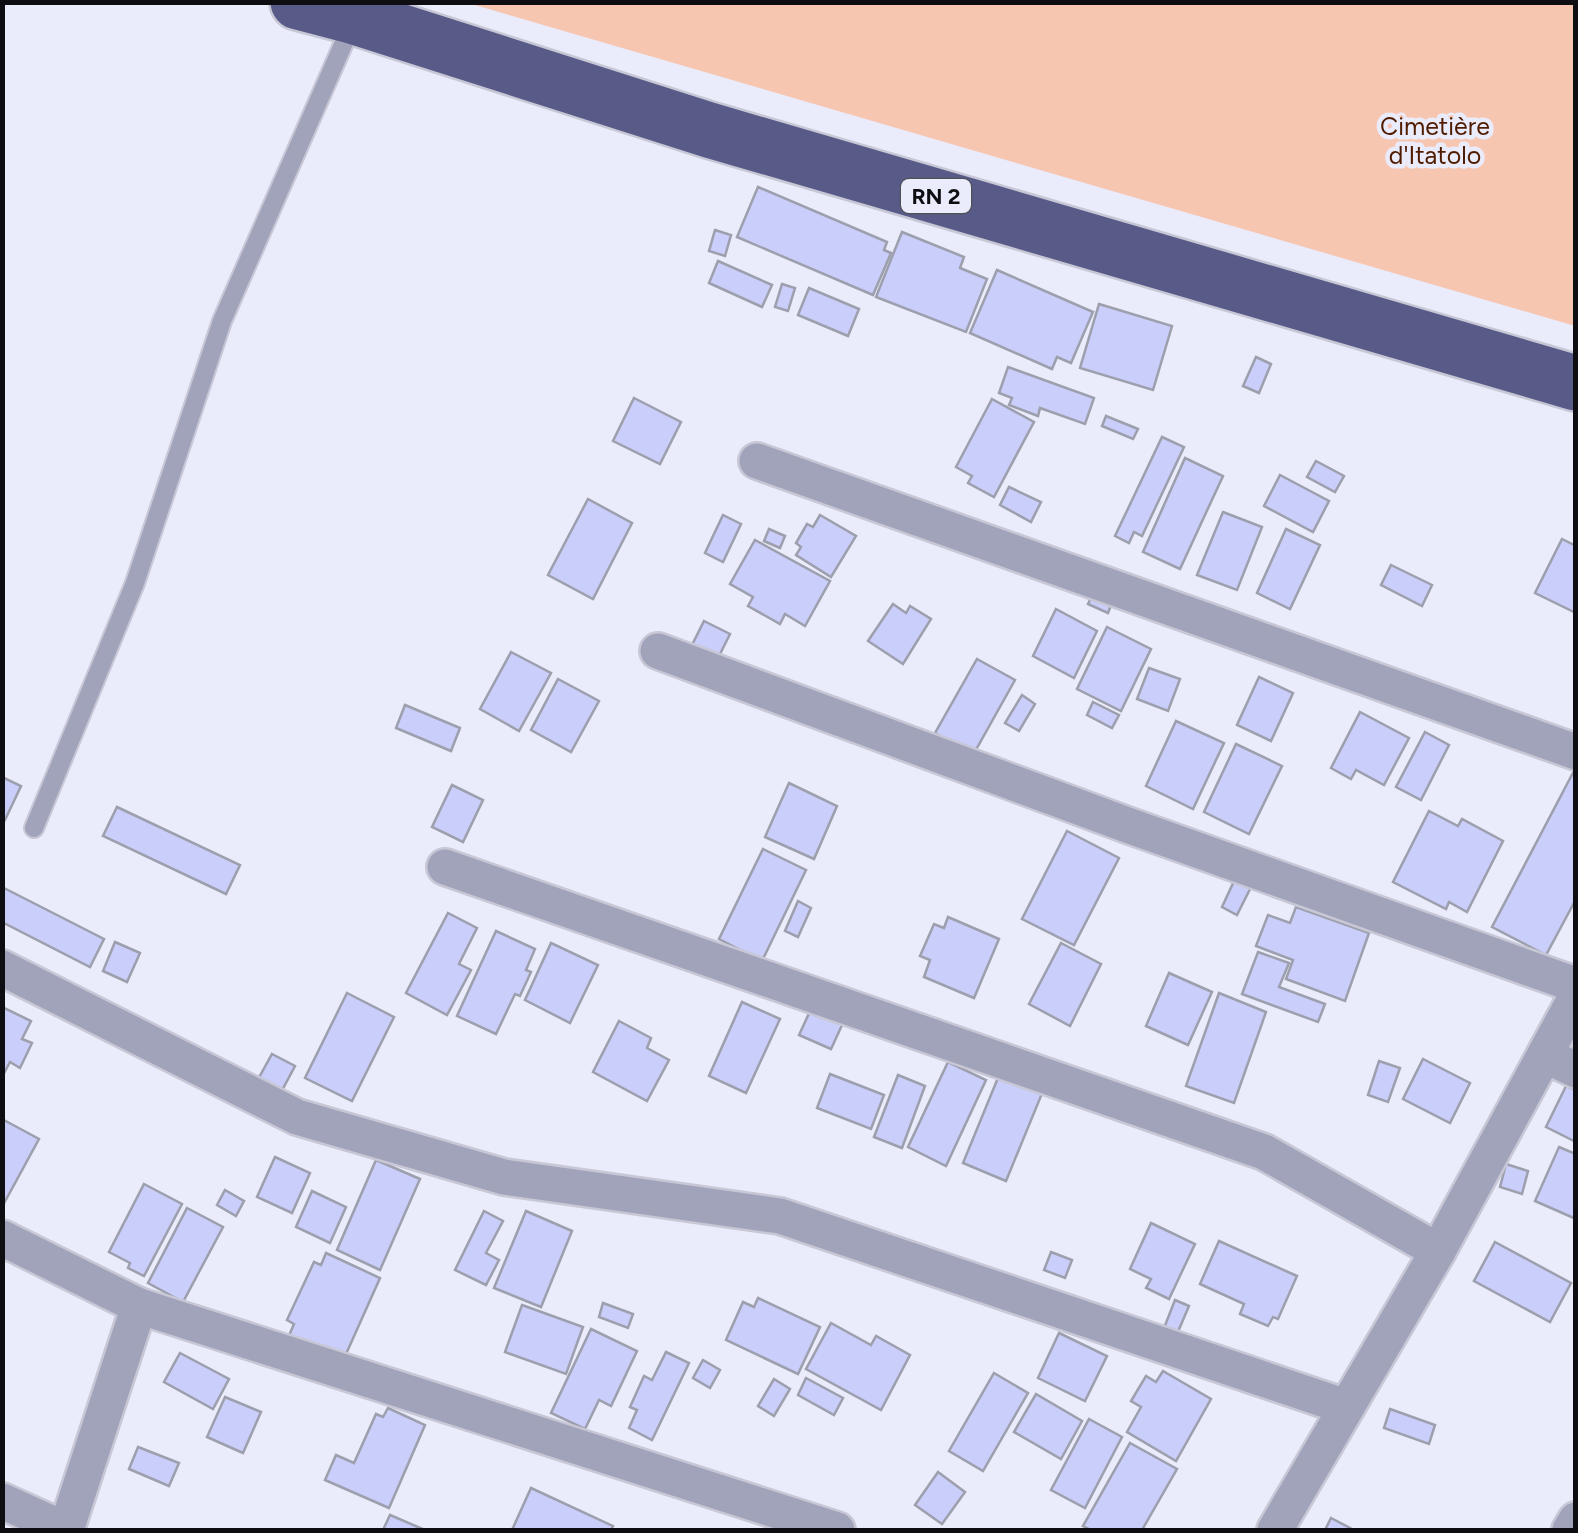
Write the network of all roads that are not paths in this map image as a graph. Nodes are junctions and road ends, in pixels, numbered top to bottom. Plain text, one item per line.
1 (298, 2) edge
2 (355, 17) junction
3 (1576, 382) edge
4 (757, 461) dead end
5 (658, 651) dead end
6 (1576, 752) edge
7 (34, 828) dead end
8 (446, 868) dead end
9 (2, 968) edge
10 (1576, 986) edge
11 (1576, 997) edge
12 (1560, 1062) edge
13 (2, 1238) edge
14 (1438, 1251) junction
15 (139, 1306) junction
16 (1346, 1407) junction
17 (2, 1501) edge
18 (1576, 1520) edge
19 (837, 1530) edge
20 (1275, 1530) edge
21 (1570, 1530) edge

1 - 2 highway, RN 2
2 - 3 highway, RN 2
2 - 7 lane
4 - 6 street
5 - 10 street
8 - 14 street
9 - 16 street
11 - 12 street
12 - 14 street
13 - 15 street
14 - 16 street
15 - 17 street
15 - 19 street
16 - 20 street
18 - 21 street

